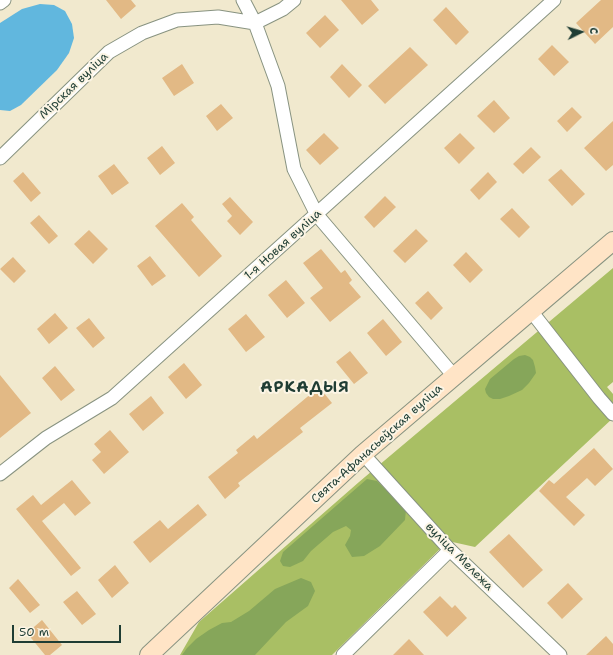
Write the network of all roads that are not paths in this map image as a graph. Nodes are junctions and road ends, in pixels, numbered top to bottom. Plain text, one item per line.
1 (4, 0) edge
2 (243, 0) edge
3 (294, 0) edge
4 (554, 0) edge
5 (0, 3) edge
6 (255, 23) junction
7 (0, 158) edge
8 (317, 214) junction
9 (613, 241) edge
10 (531, 310) junction
11 (454, 376) junction
12 (613, 414) edge
13 (363, 454) junction
14 (0, 474) edge
15 (450, 550) junction
16 (149, 655) edge
17 (343, 655) edge
18 (560, 655) edge

1 - 5 street
2 - 6 street
3 - 6 street
4 - 8 street, 1-я Новая вуліца
6 - 7 street, Мірская вуліца
6 - 8 street
8 - 11 street
8 - 14 street, 1-я Новая вуліца
9 - 10 street, Свята-Афанасьеўская вуліца
10 - 11 street, Свята-Афанасьеўская вуліца
10 - 12 street
11 - 13 street, Свята-Афанасьеўская вуліца
13 - 15 street, вуліца Мележа
13 - 16 street, Свята-Афанасьеўская вуліца
15 - 17 street
15 - 18 street, вуліца Мележа

